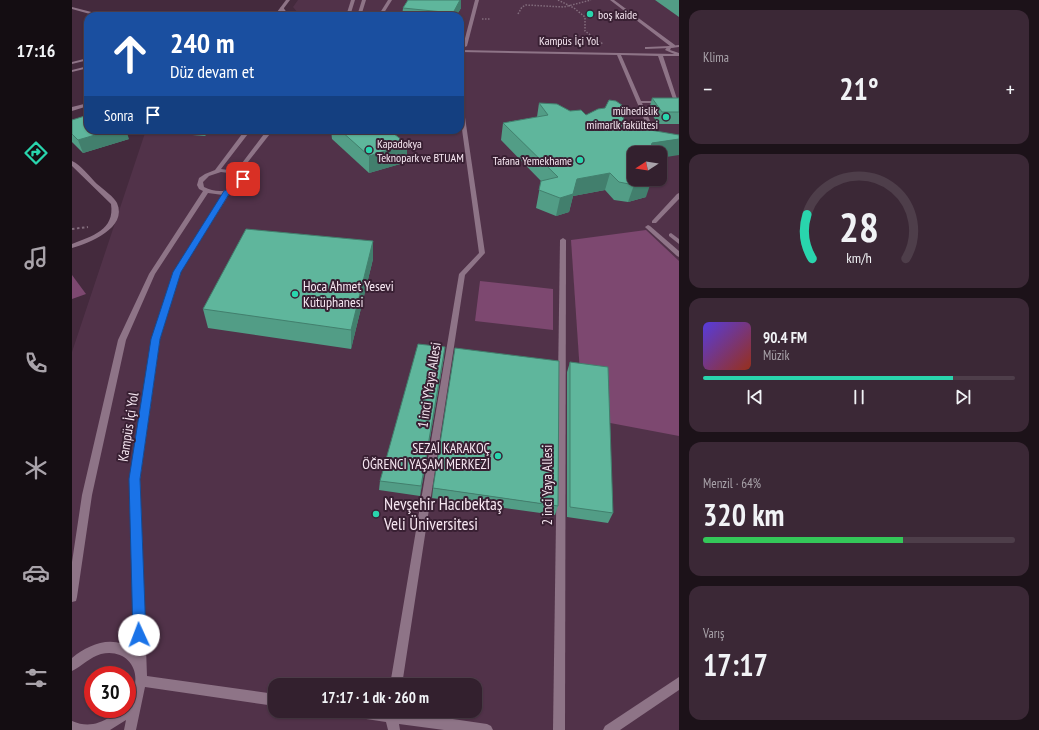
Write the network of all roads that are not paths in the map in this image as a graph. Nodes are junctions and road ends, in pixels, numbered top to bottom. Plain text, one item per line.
1 (288, 0) edge
2 (353, 0) edge
3 (364, 0) edge
4 (390, 0) edge
5 (478, 0) edge
6 (612, 0) edge
7 (72, 8) edge
8 (282, 8) junction
9 (87, 12) edge
10 (279, 12) edge
11 (285, 12) edge
12 (349, 12) edge
13 (361, 12) edge
14 (382, 12) edge
15 (464, 40) edge
16 (464, 46) edge
17 (672, 46) junction
18 (679, 46) edge
19 (639, 48) dead end
20 (464, 51) edge
21 (583, 52) junction
22 (660, 54) junction
23 (678, 55) edge
24 (619, 56) dead end
25 (84, 60) edge
26 (72, 63) edge
27 (84, 68) edge
28 (72, 71) edge
29 (639, 102) junction
30 (678, 102) edge
31 (84, 105) edge
32 (72, 108) edge
33 (464, 125) edge
34 (245, 134) edge
35 (267, 134) edge
36 (663, 139) edge
37 (72, 163) edge
38 (217, 171) junction
39 (237, 173) junction
40 (206, 191) junction
41 (226, 192) junction
42 (679, 195) edge
43 (654, 222) dead end
44 (648, 227) dead end
45 (671, 235) dead end
46 (563, 240) dead end
47 (679, 242) edge
48 (72, 246) edge
49 (679, 255) edge
50 (72, 597) edge
51 (72, 665) edge
52 (397, 678) edge
53 (141, 681) junction
54 (679, 683) edge
55 (268, 699) edge
56 (392, 718) edge
57 (415, 718) edge
58 (72, 726) edge
59 (84, 730) edge
60 (93, 730) edge
61 (130, 730) edge
62 (394, 730) edge
63 (487, 730) edge
64 (559, 730) edge
65 (609, 730) edge

1 - 8 street
2 - 12 street
3 - 13 street
4 - 14 street
5 - 15 street
6 - 17 street
7 - 9 street
8 - 10 street
8 - 11 street
16 - 21 street, Kampüs İçi Yol
17 - 18 street
17 - 19 street
17 - 23 street
20 - 21 street, Kampüs İçi Yol
21 - 22 street, Kampüs İçi Yol
22 - 23 street, Kampüs İçi Yol
22 - 30 street
24 - 29 street
25 - 26 street
27 - 28 street
29 - 30 street
29 - 36 street
31 - 32 street
33 - 52 street, 1 inci YYaya Allesi
34 - 38 street
35 - 39 street
37 - 48 street
38 - 39 street
38 - 40 street
39 - 41 street
40 - 41 street
40 - 50 street, Kampüs İçi Yol
41 - 53 street, Kampüs İçi Yol
42 - 43 street
44 - 49 street
45 - 47 street
46 - 64 street, 2 inci Yaya Allesi
51 - 53 street
53 - 55 street
53 - 60 street
53 - 61 street, Kampüs İçi Yol
54 - 65 street
56 - 62 street
57 - 63 street
58 - 59 street

